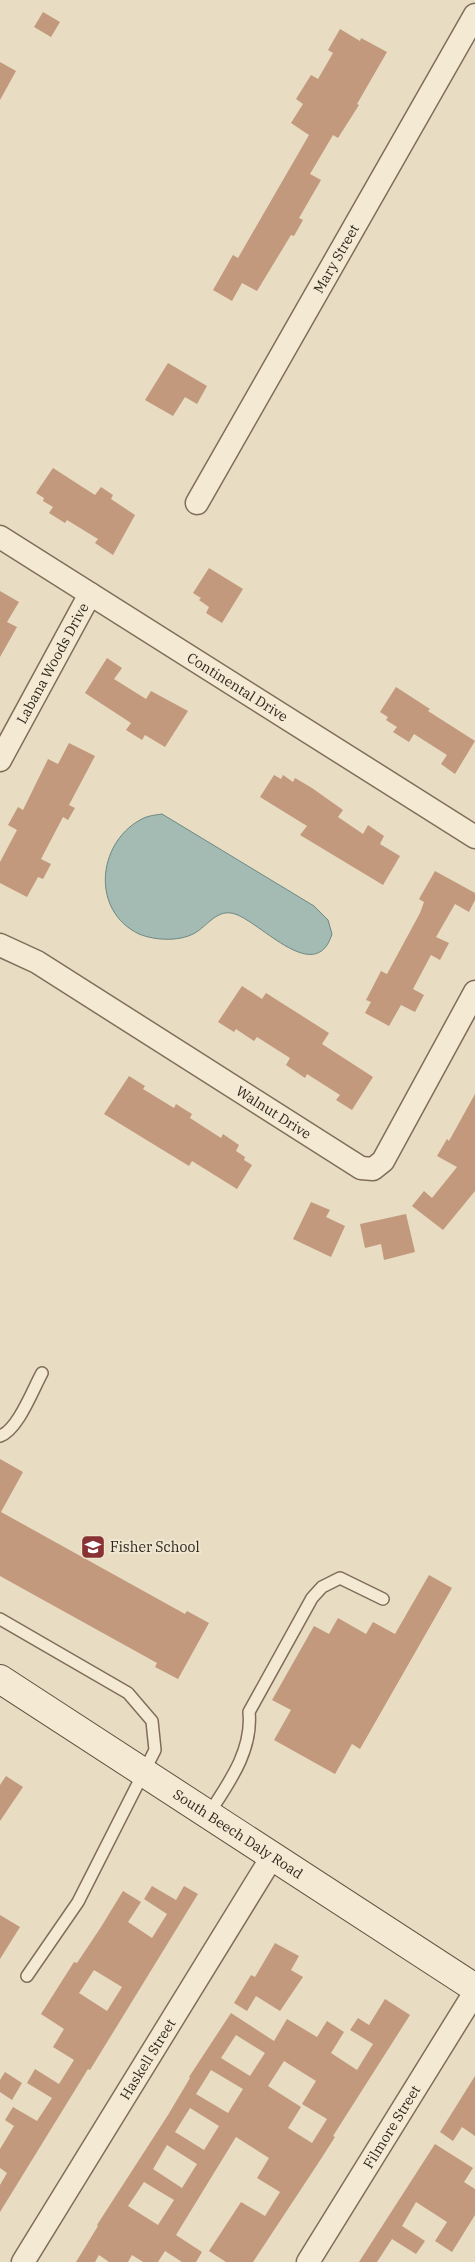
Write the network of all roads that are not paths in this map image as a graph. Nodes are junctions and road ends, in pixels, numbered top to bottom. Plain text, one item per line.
1 (475, 15) edge
2 (197, 503) dead end
3 (0, 537) edge
4 (90, 594) junction
5 (0, 760) edge
6 (475, 837) edge
7 (0, 945) edge
8 (475, 992) edge
9 (42, 1373) dead end
10 (0, 1436) edge
11 (383, 1599) dead end
12 (0, 1619) edge
13 (0, 1679) edge
14 (145, 1774) junction
15 (208, 1815) junction
16 (272, 1857) junction
17 (27, 1976) dead end
18 (475, 1990) edge
19 (22, 2262) edge
20 (308, 2262) edge

1 - 2 street, Mary Street
3 - 4 street, Continental Drive
4 - 5 street, Labana Woods Drive
4 - 6 street, Continental Drive
7 - 8 street, Walnut Drive
9 - 10 lane
11 - 15 lane
12 - 14 lane
13 - 14 street, South Beech Daly Road
14 - 15 street, South Beech Daly Road
14 - 17 lane
15 - 16 street, South Beech Daly Road
16 - 18 street, South Beech Daly Road
16 - 19 street, Haskell Street
18 - 20 street, Filmore Street

